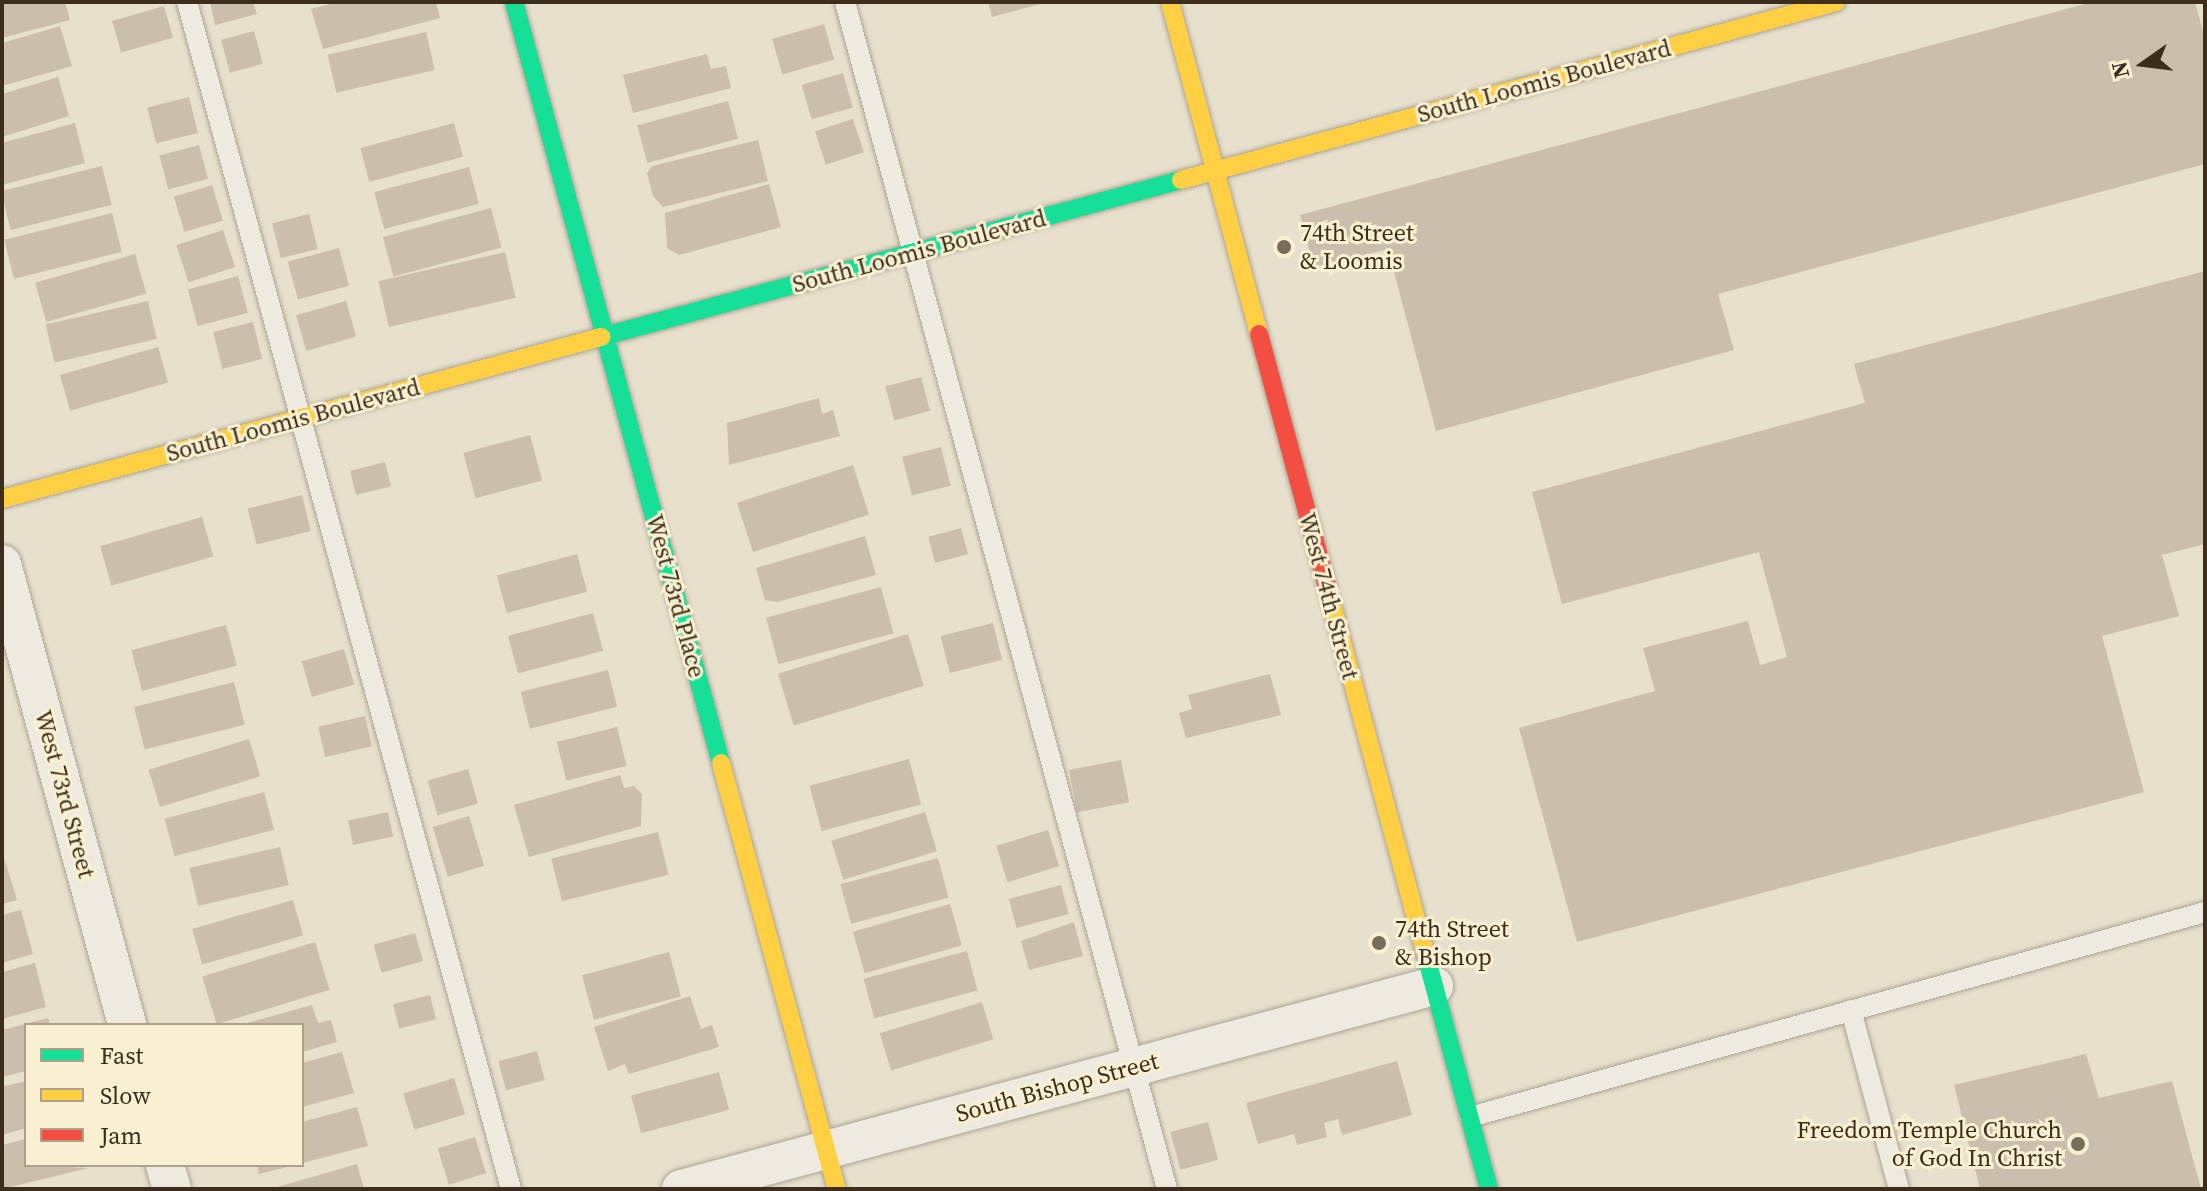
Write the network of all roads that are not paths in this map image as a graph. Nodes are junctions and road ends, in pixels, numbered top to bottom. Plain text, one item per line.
1 (187, 2) edge
2 (514, 2) edge
3 (845, 2) edge
4 (1170, 2) edge
5 (1836, 2) edge
6 (1215, 171) junction
7 (913, 253) junction
8 (605, 336) junction
9 (300, 418) junction
10 (2, 499) edge
11 (2, 564) edge
12 (2205, 912) edge
13 (1434, 986) junction
14 (1851, 1010) junction
15 (126, 1023) edge
16 (1134, 1066) junction
17 (1470, 1117) junction
18 (827, 1149) junction
19 (166, 1167) edge
20 (172, 1189) edge
21 (511, 1189) edge
22 (681, 1189) edge
23 (837, 1189) edge
24 (1167, 1189) edge
25 (1489, 1189) edge
26 (1899, 1189) edge

1 - 9 lane
2 - 8 street, West 73rd Place
3 - 7 lane
4 - 6 street, West 74th Street
5 - 6 street, South Loomis Boulevard
6 - 7 street, South Loomis Boulevard
6 - 13 street, West 74th Street
7 - 8 street, South Loomis Boulevard
7 - 16 lane
8 - 9 street, South Loomis Boulevard
8 - 18 street, West 73rd Place
9 - 10 street, South Loomis Boulevard
9 - 21 lane
11 - 15 street, West 73rd Street
12 - 14 lane
13 - 16 street, South Bishop Street
13 - 17 street, West 74th Street
14 - 17 lane
14 - 26 lane
16 - 18 street, South Bishop Street
16 - 24 lane
17 - 25 street, West 74th Street
18 - 22 street, South Bishop Street
18 - 23 street, West 73rd Place
19 - 20 street

